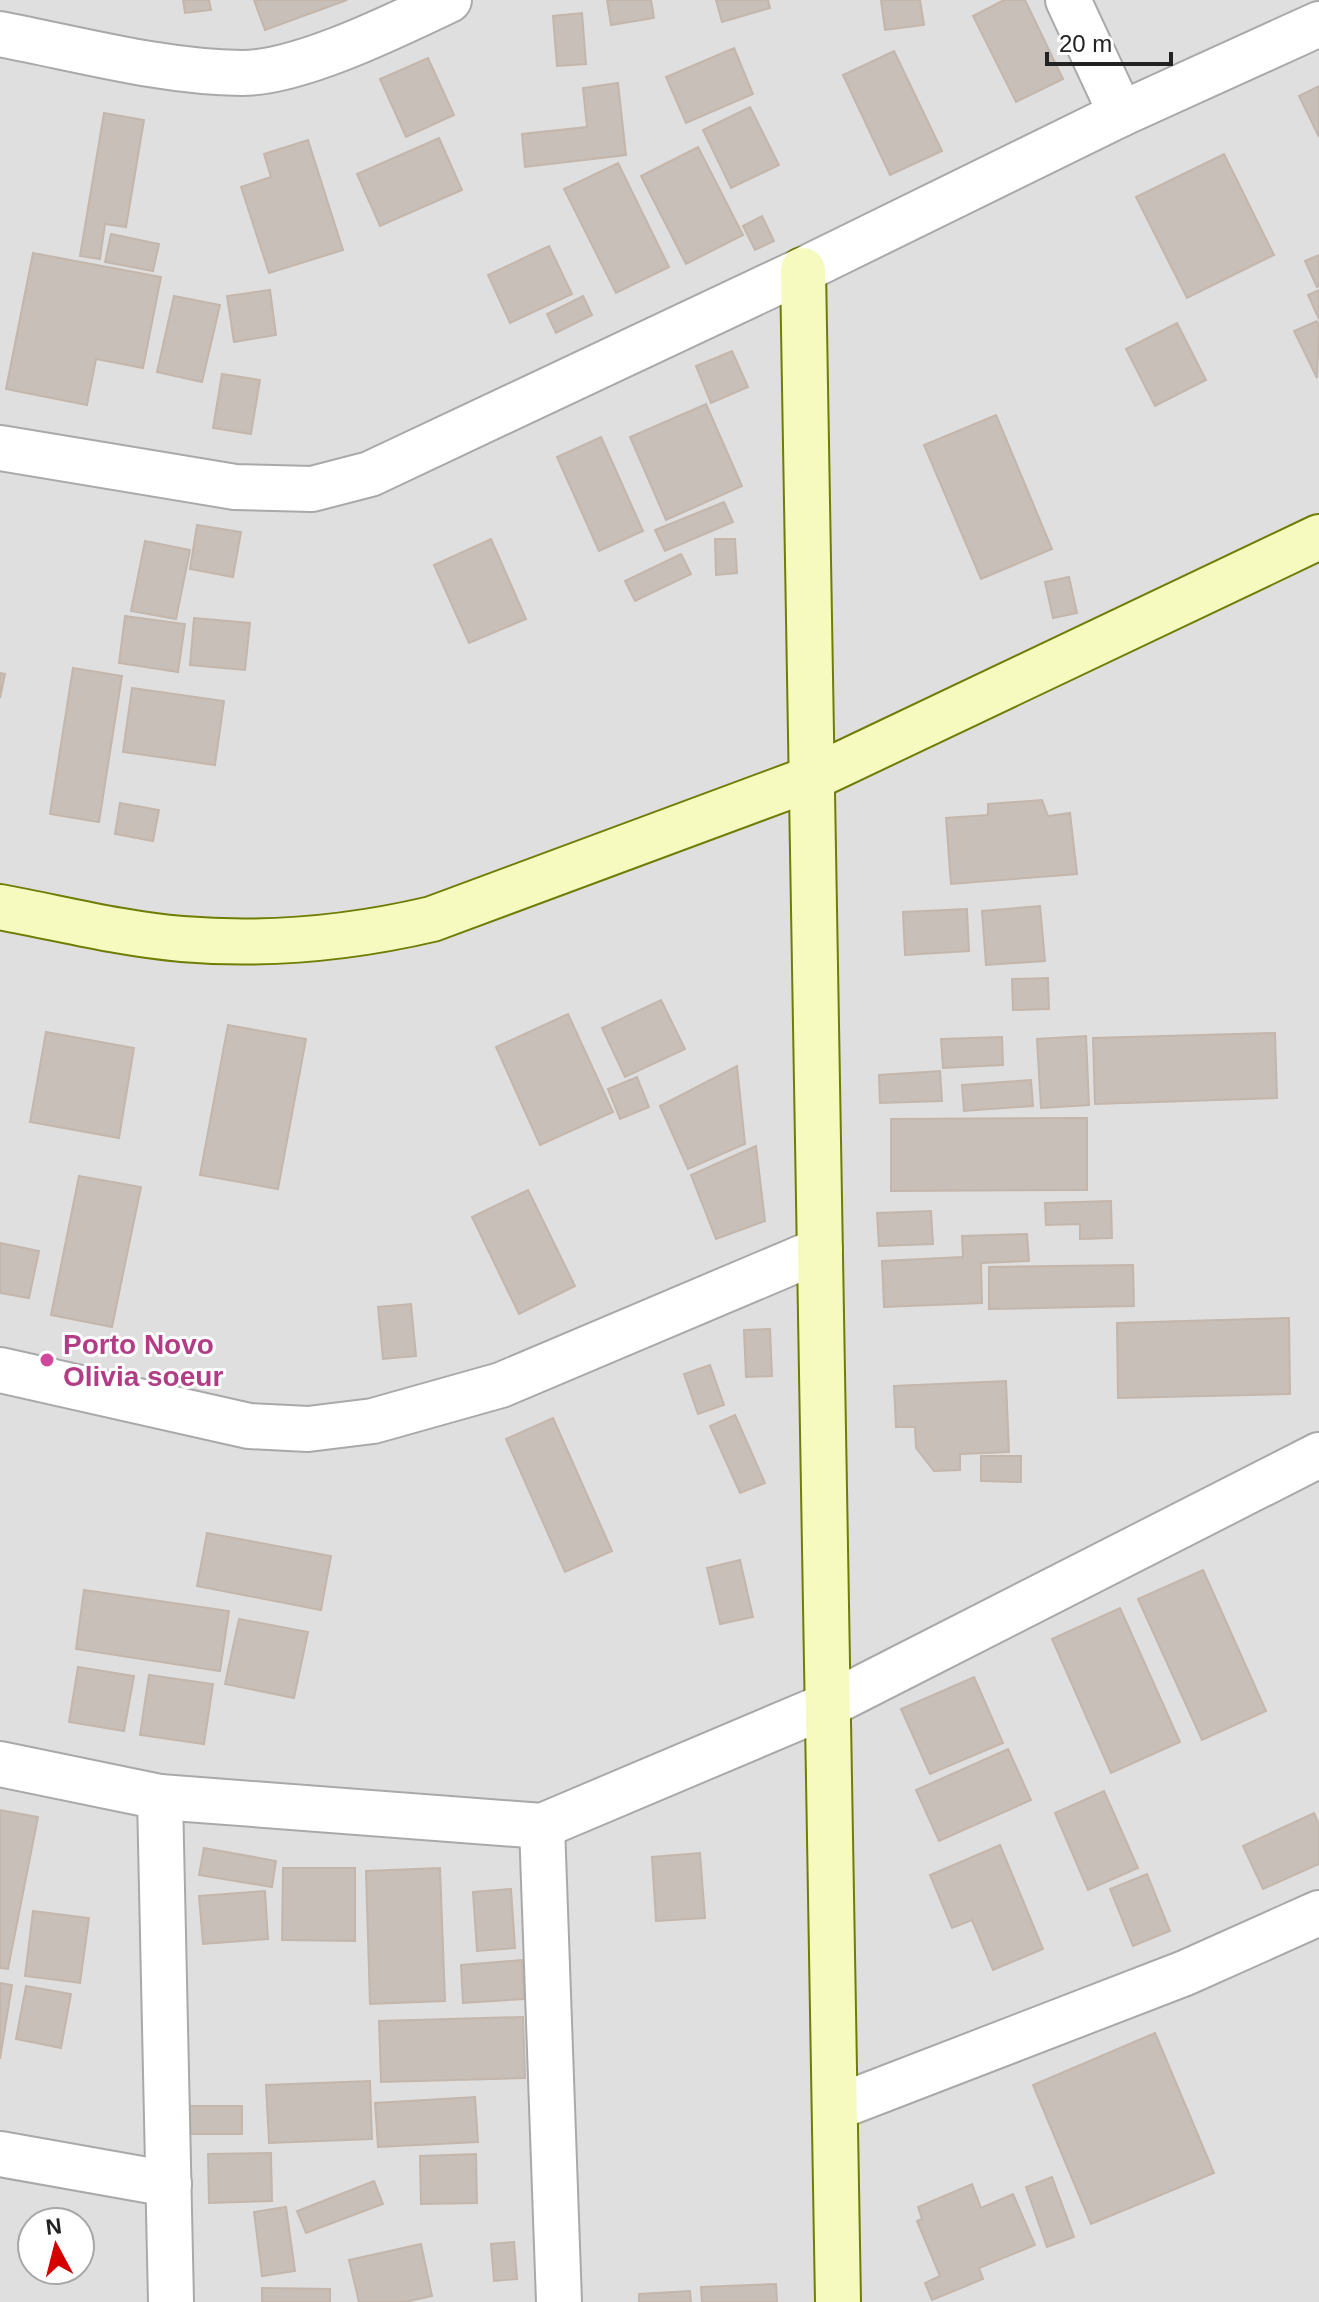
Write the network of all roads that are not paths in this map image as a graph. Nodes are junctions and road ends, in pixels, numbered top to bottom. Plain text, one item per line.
1 (449, 0) edge
2 (1068, 0) edge
3 (1319, 24) edge
4 (0, 34) edge
5 (1121, 114) junction
6 (803, 270) junction
7 (0, 448) edge
8 (1319, 537) edge
9 (812, 778) junction
10 (0, 907) edge
11 (820, 1250) junction
12 (0, 1370) edge
13 (1319, 1455) edge
14 (828, 1705) junction
15 (0, 1764) edge
16 (160, 1797) junction
17 (542, 1826) junction
18 (1319, 1913) edge
19 (835, 2108) junction
20 (0, 2154) edge
21 (169, 2184) junction
22 (171, 2302) edge
23 (559, 2302) edge
24 (838, 2302) edge

1 - 4 street
2 - 5 street
3 - 5 street
5 - 6 street
6 - 7 street
6 - 9 street
8 - 9 street
9 - 10 street
9 - 11 street
11 - 12 street
11 - 14 street
13 - 14 street
14 - 17 street
14 - 19 street
15 - 16 street
16 - 17 street
16 - 21 street
17 - 23 street
18 - 19 street
19 - 24 street
20 - 21 street
21 - 22 street

